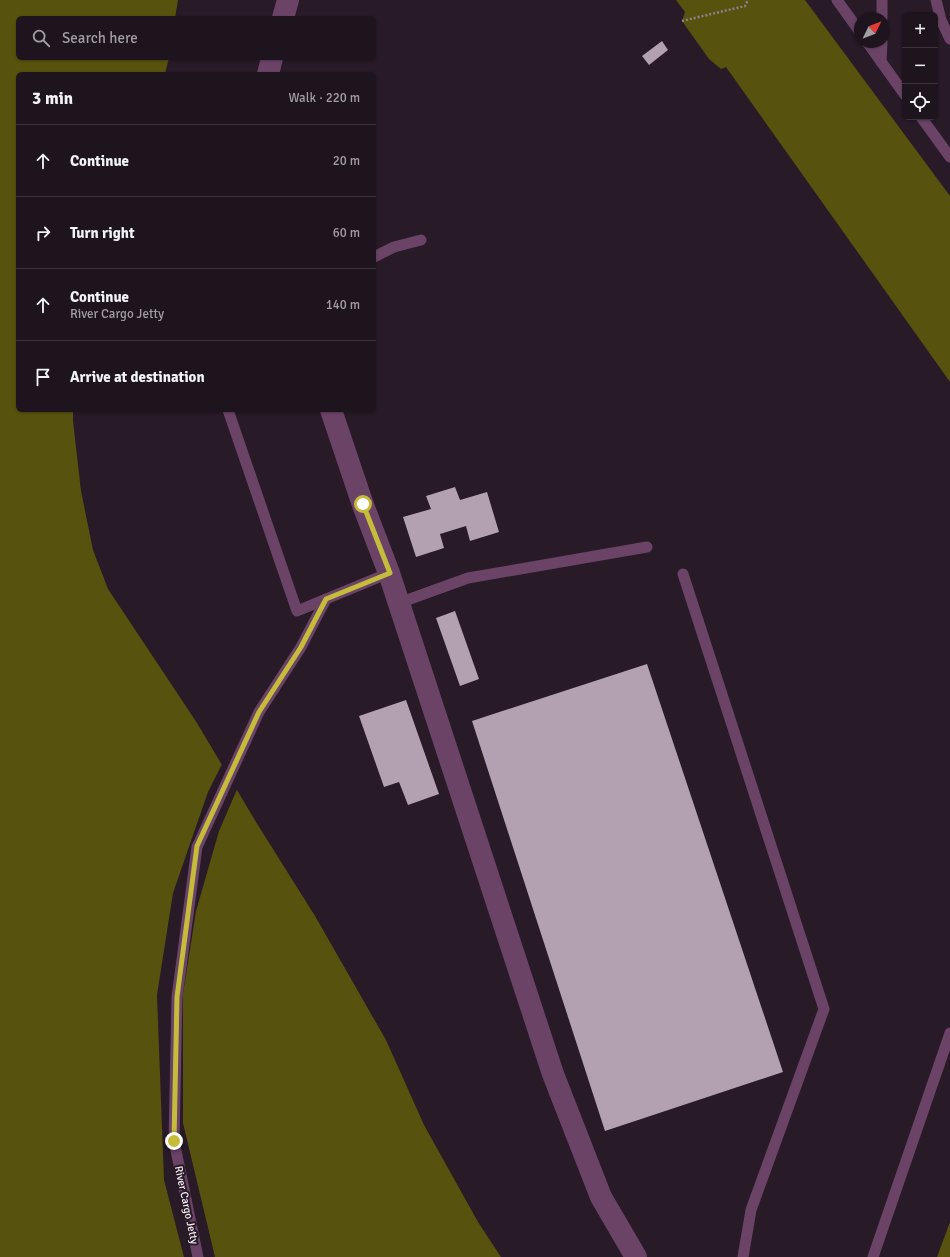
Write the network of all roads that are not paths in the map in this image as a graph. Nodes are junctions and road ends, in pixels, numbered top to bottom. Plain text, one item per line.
1 (288, 0) edge
2 (837, 0) edge
3 (882, 0) edge
4 (936, 0) edge
5 (882, 12) edge
6 (284, 16) edge
7 (854, 24) edge
8 (950, 39) edge
9 (872, 48) edge
10 (882, 48) edge
11 (272, 60) edge
12 (882, 62) junction
13 (268, 72) edge
14 (902, 91) edge
15 (923, 120) edge
16 (950, 157) edge
17 (421, 240) dead end
18 (376, 256) edge
19 (229, 412) edge
20 (332, 412) edge
21 (647, 546) dead end
22 (390, 573) junction
23 (683, 574) dead end
24 (326, 599) junction
25 (399, 603) junction
26 (950, 1033) edge
27 (198, 1257) edge
28 (636, 1257) edge
29 (743, 1257) edge
30 (873, 1257) edge

1 - 6 street
2 - 7 lane
3 - 5 lane
4 - 8 lane
9 - 12 lane
10 - 12 lane
11 - 13 street
12 - 14 lane
15 - 16 lane
17 - 18 lane
19 - 24 lane
20 - 22 street
21 - 25 lane
22 - 24 lane
22 - 25 street
23 - 29 lane
24 - 27 lane, River Cargo Jetty
25 - 28 street
26 - 30 lane

